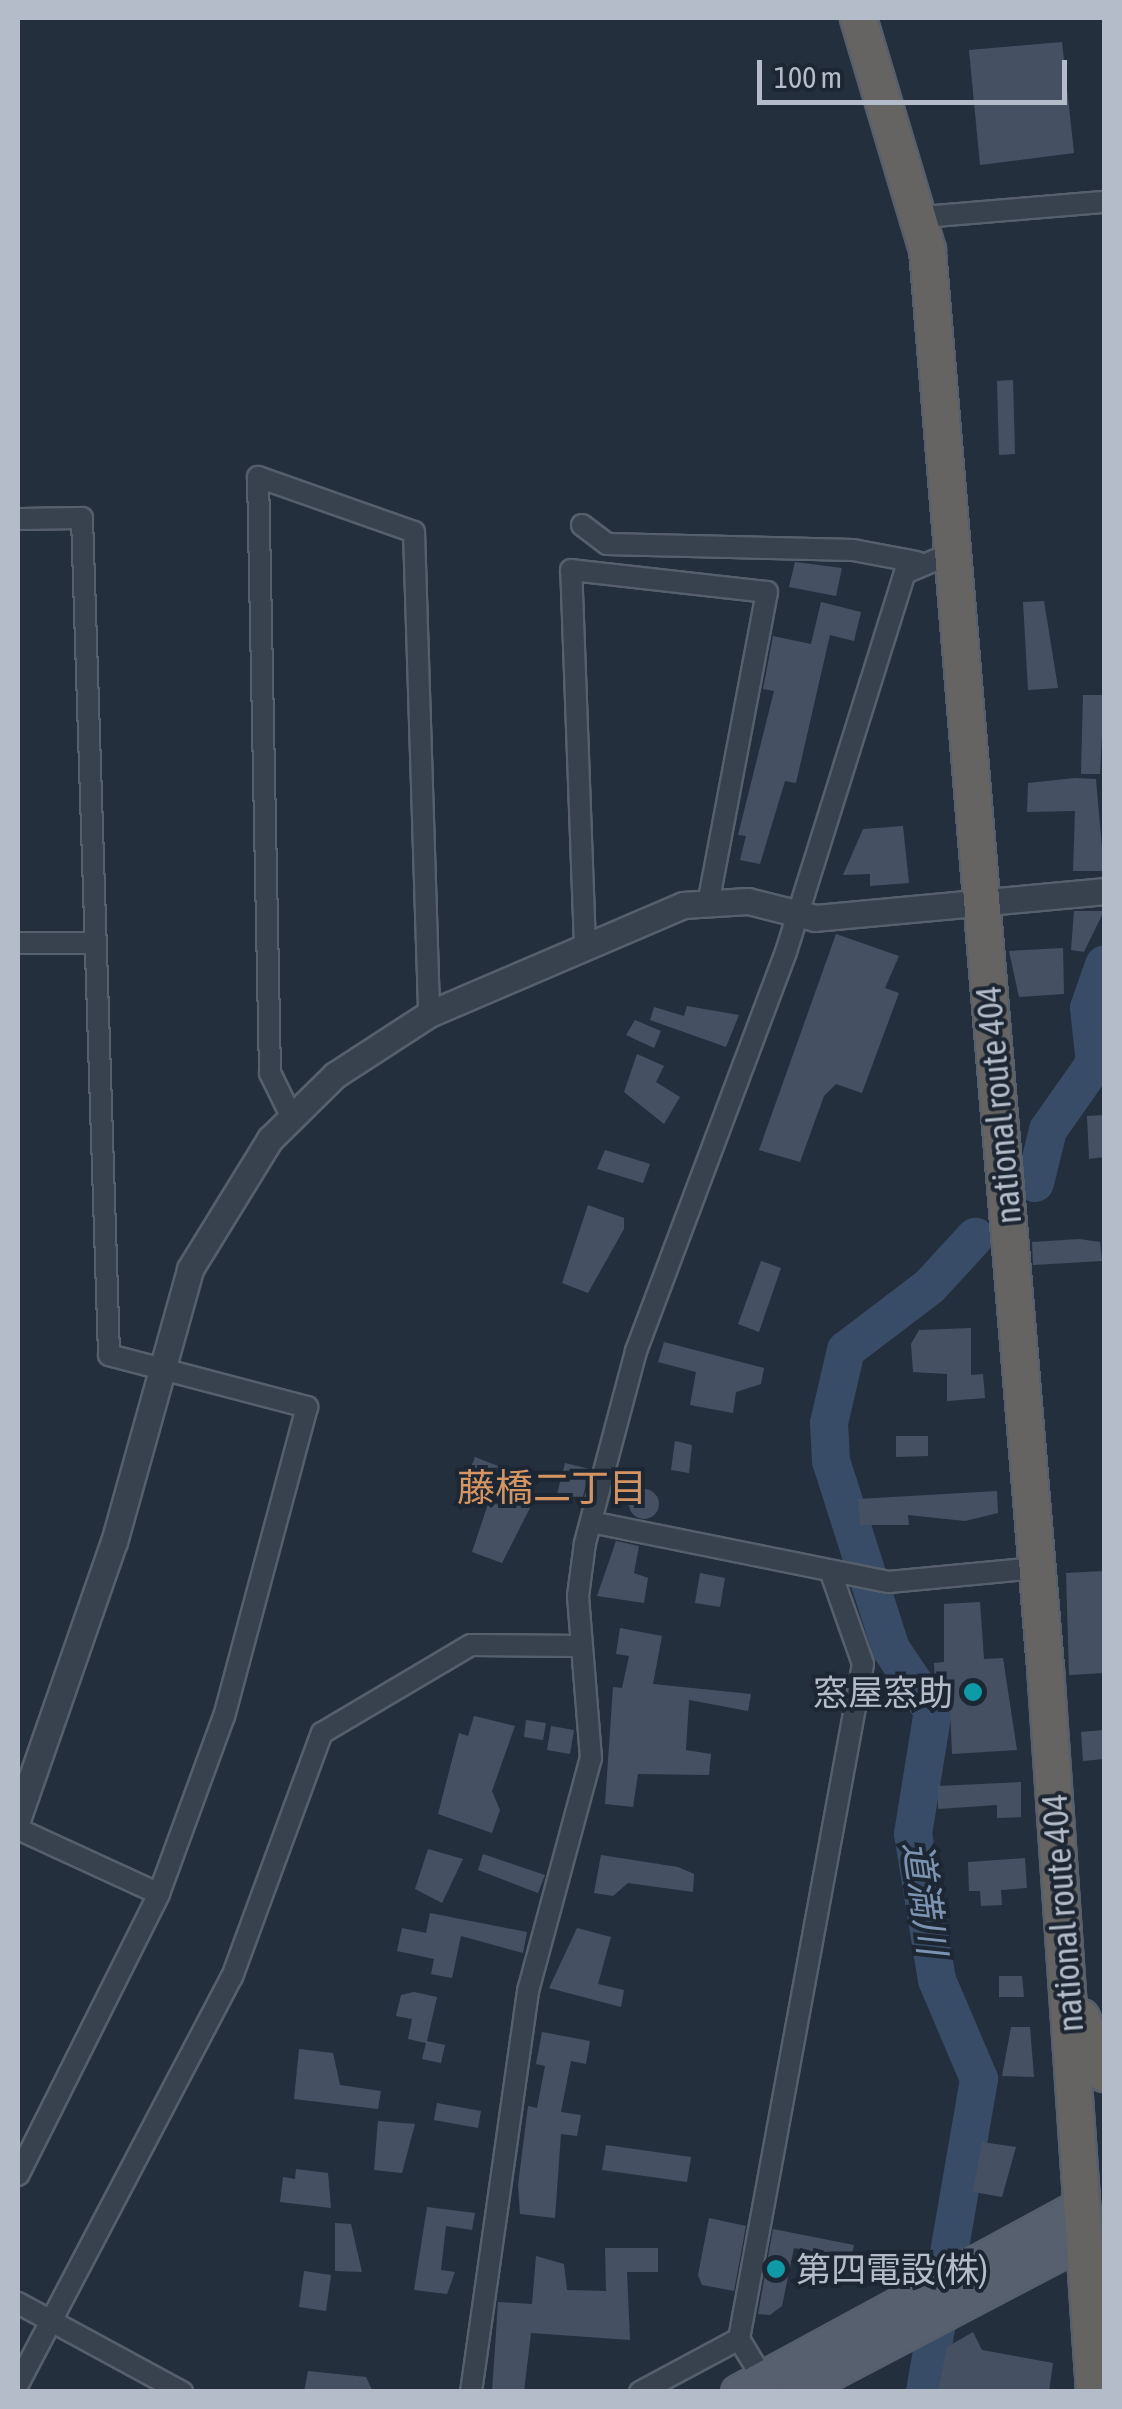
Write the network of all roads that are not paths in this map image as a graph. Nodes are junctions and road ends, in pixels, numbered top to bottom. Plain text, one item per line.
1 (858, 18) edge
2 (1104, 202) edge
3 (911, 218) junction
4 (18, 519) edge
5 (582, 525) dead end
6 (934, 558) junction
7 (1104, 891) edge
8 (709, 898) junction
9 (978, 902) junction
10 (797, 914) junction
11 (18, 943) edge
12 (91, 944) junction
13 (585, 946) junction
14 (428, 1014) junction
15 (291, 1116) junction
16 (160, 1367) junction
17 (592, 1522) junction
18 (1036, 1568) junction
19 (832, 1576) junction
20 (580, 1646) junction
21 (18, 1817) edge
22 (18, 1829) edge
23 (159, 1894) junction
24 (1067, 1974) junction
25 (1104, 2074) edge
26 (18, 2175) edge
27 (1095, 2216) edge
28 (18, 2304) edge
29 (55, 2326) junction
30 (740, 2339) junction
31 (18, 2384) edge
32 (750, 2384) edge
33 (182, 2392) edge
34 (471, 2392) edge
35 (640, 2392) edge
36 (796, 2392) edge
37 (1094, 2392) edge

1 - 3 highway, national route 404
2 - 3 street
3 - 6 highway, national route 404
4 - 12 street
5 - 6 street
6 - 9 highway, national route 404
6 - 10 street
7 - 9 street
8 - 10 street
8 - 13 street
8 - 13 street
9 - 10 street
9 - 18 highway, national route 404
10 - 17 street
11 - 12 street
12 - 16 street
13 - 14 street
14 - 15 street
14 - 15 street
15 - 16 street
16 - 21 street
16 - 23 street
17 - 19 street
17 - 20 street
18 - 19 street
18 - 24 highway, national route 404
19 - 30 street
20 - 29 street
20 - 34 street
22 - 23 street
23 - 26 street
24 - 25 highway
24 - 27 highway, national route 404
27 - 32 main road
27 - 36 main road
27 - 37 highway, national route 404
28 - 29 street
29 - 31 street
29 - 33 street
30 - 32 street
30 - 35 street

